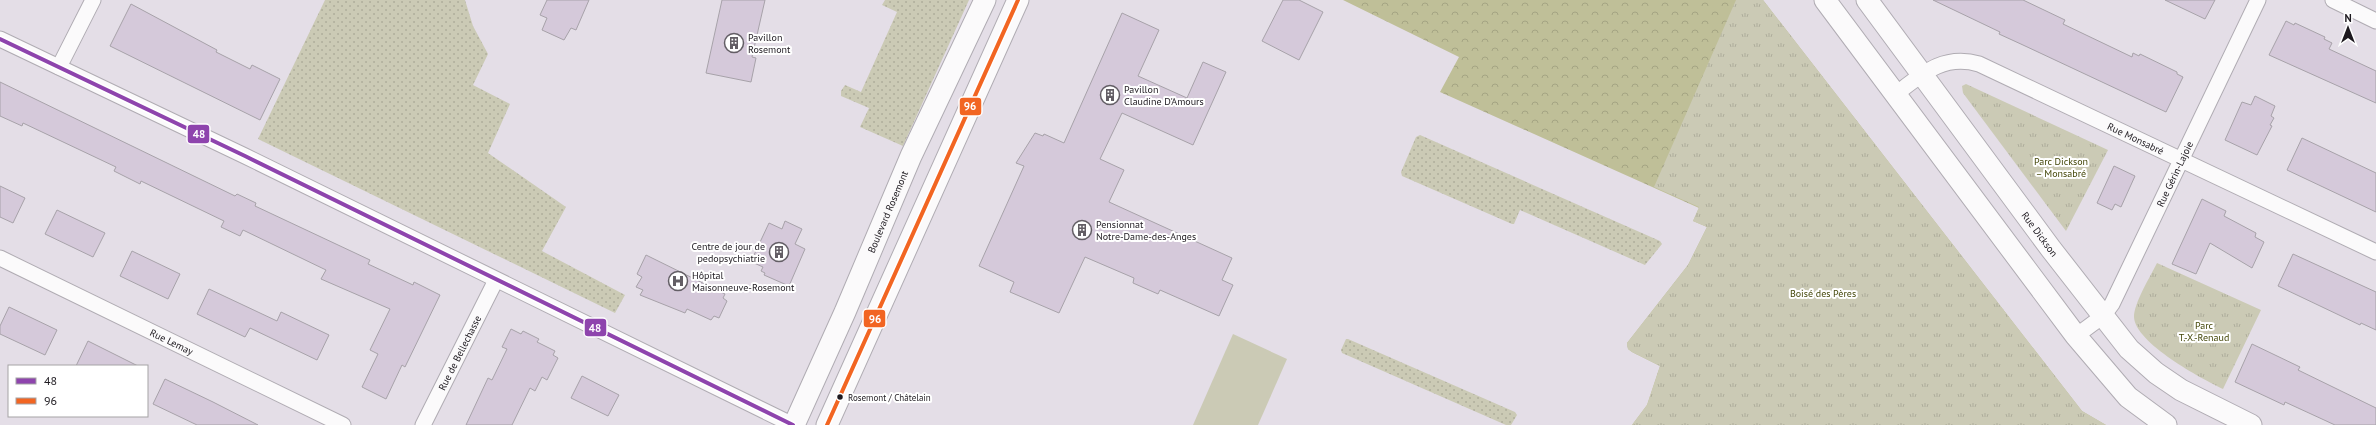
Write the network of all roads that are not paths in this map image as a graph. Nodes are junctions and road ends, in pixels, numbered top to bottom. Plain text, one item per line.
1 (93, 0) edge
2 (985, 0) edge
3 (1018, 0) edge
4 (1825, 0) edge
5 (1867, 0) edge
6 (2258, 0) edge
7 (2333, 0) edge
8 (2376, 21) edge
9 (0, 39) edge
10 (59, 67) junction
11 (1922, 74) junction
12 (1896, 94) junction
13 (2181, 160) junction
14 (2376, 252) edge
15 (0, 258) edge
16 (496, 280) junction
17 (2103, 316) junction
18 (2076, 336) junction
19 (343, 425) edge
20 (423, 425) edge
21 (793, 425) edge
22 (826, 425) edge
23 (2166, 425) edge
24 (2251, 425) edge

1 - 10 street
2 - 21 main road, Boulevard Rosemont
3 - 22 main road
4 - 12 main road
5 - 11 main road, Rue Dickson
6 - 13 street, Rue Gérin-Lajoie
7 - 8 street
9 - 10 street
10 - 16 street
11 - 12 street, Rue Monsabré
11 - 13 street, Rue Monsabré
11 - 17 main road, Rue Dickson
12 - 18 main road
13 - 14 street, Rue Monsabré
13 - 17 street, Rue Gérin-Lajoie
15 - 19 street, Rue Lemay
16 - 20 street, Rue de Bellechasse
16 - 21 street
17 - 18 street, Rue Gérin-Lajoie
17 - 24 main road, Rue Dickson
18 - 23 main road

